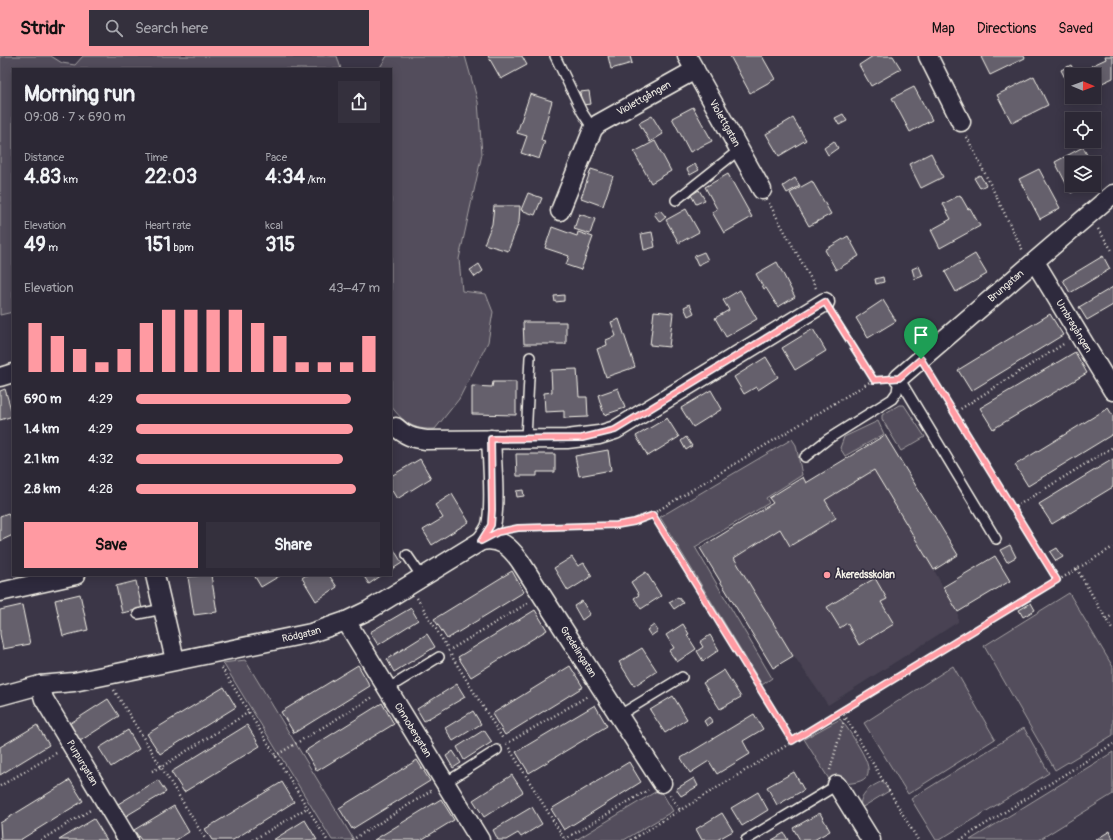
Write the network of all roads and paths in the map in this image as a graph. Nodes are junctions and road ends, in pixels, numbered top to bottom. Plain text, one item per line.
1 (555, 56) edge
2 (928, 56) edge
3 (691, 63) edge
4 (961, 122) joint
5 (593, 129) junction
6 (739, 150) junction
7 (762, 190) joint
8 (1113, 194) edge
9 (676, 200) dead end
10 (560, 211) dead end
11 (1089, 214) junction
12 (1113, 252) edge
13 (1035, 262) junction
14 (825, 302) junction
15 (1079, 334) junction
16 (530, 357) dead end
17 (921, 359) junction
18 (12, 373) edge
19 (0, 377) edge
20 (899, 378) junction
21 (874, 380) junction
22 (1113, 391) edge
23 (954, 413) junction
24 (394, 423) dead end
25 (491, 439) junction
26 (526, 439) junction
27 (1113, 447) edge
28 (804, 457) dead end
29 (1012, 509) junction
30 (653, 515) junction
31 (508, 529) dead end
32 (996, 539) dead end
33 (481, 541) junction
34 (1113, 547) edge
35 (407, 555) dead end
36 (1077, 569) junction
37 (72, 576) edge
38 (155, 576) edge
39 (1057, 580) junction
40 (416, 581) junction
41 (0, 592) edge
42 (542, 595) junction
43 (163, 609) junction
44 (138, 614) dead end
45 (1113, 615) edge
46 (1106, 619) junction
47 (346, 621) junction
48 (1113, 631) edge
49 (449, 650) junction
50 (213, 652) junction
51 (439, 656) joint
52 (175, 660) junction
53 (104, 675) junction
54 (682, 677) dead end
55 (40, 685) junction
56 (387, 689) junction
57 (601, 689) junction
58 (0, 696) edge
59 (842, 711) junction
60 (249, 712) junction
61 (618, 716) junction
62 (845, 716) junction
63 (792, 741) junction
64 (70, 744) junction
65 (506, 744) junction
66 (1113, 744) edge
67 (497, 750) joint
68 (275, 756) junction
69 (161, 767) junction
70 (152, 771) dead end
71 (662, 782) joint
72 (445, 783) junction
73 (0, 786) edge
74 (832, 788) junction
75 (104, 801) junction
76 (307, 808) junction
77 (41, 840) edge
78 (128, 840) edge
79 (206, 840) edge
80 (253, 840) edge
81 (327, 840) edge
82 (352, 840) edge
83 (480, 840) edge
84 (565, 840) edge
85 (631, 840) edge
86 (746, 840) edge
87 (871, 840) edge
88 (918, 840) edge
89 (960, 840) edge

1 - 5 lane
2 - 4 street
3 - 5 street, Violettgången
3 - 6 street, Violettgatan
4 - 13 path
5 - 10 street
6 - 7 street, Violettgatan
6 - 9 lane
7 - 14 path
8 - 11 street, Brungatan
11 - 12 path
11 - 13 street, Brungatan
13 - 15 street, Umbragången
13 - 17 street, Brungatan
14 - 21 path
14 - 26 street
15 - 22 street, Umbragången
15 - 23 path
16 - 26 lane
17 - 20 street, Brungatan
17 - 23 path
18 - 19 street
20 - 21 path
20 - 28 lane
20 - 32 lane
21 - 30 path
23 - 29 path
24 - 25 street
25 - 26 street
25 - 33 street, Rödgatan
27 - 29 path
29 - 39 path
30 - 31 path
30 - 63 path
33 - 40 street, Rödgatan
33 - 42 street, Gredelingatan
34 - 36 path
35 - 40 lane
36 - 39 path
36 - 46 path
37 - 41 street
38 - 43 street
39 - 59 path
40 - 47 street, Rödgatan
40 - 49 path
42 - 49 path
42 - 57 street, Gredelingatan
43 - 44 lane
43 - 52 street
45 - 46 path
46 - 48 path
47 - 50 street, Rödgatan
47 - 56 street, Cinnobergatan
49 - 51 path
49 - 65 path
50 - 52 street, Rödgatan
50 - 60 path
51 - 56 lane
52 - 53 street, Rödgatan
53 - 55 street, Rödgatan
53 - 69 path
54 - 61 lane
55 - 58 street, Rödgatan
55 - 64 street, Purpurgatan
56 - 68 path
56 - 72 street, Cinnobergatan
57 - 61 street, Gredelingatan
57 - 65 path
59 - 62 path
59 - 63 path
60 - 68 path
60 - 69 path
61 - 71 street, Gredelingatan
62 - 74 path
62 - 88 path
63 - 85 path
64 - 73 path
64 - 75 street, Purpurgatan
65 - 67 path
65 - 84 path
66 - 89 path
67 - 72 lane
68 - 76 path
69 - 70 path
69 - 79 path
71 - 84 path
72 - 82 path
72 - 83 street, Cinnobergatan
74 - 86 lane
74 - 87 street
75 - 77 path
75 - 78 street, Purpurgatan
76 - 80 path
76 - 81 path

